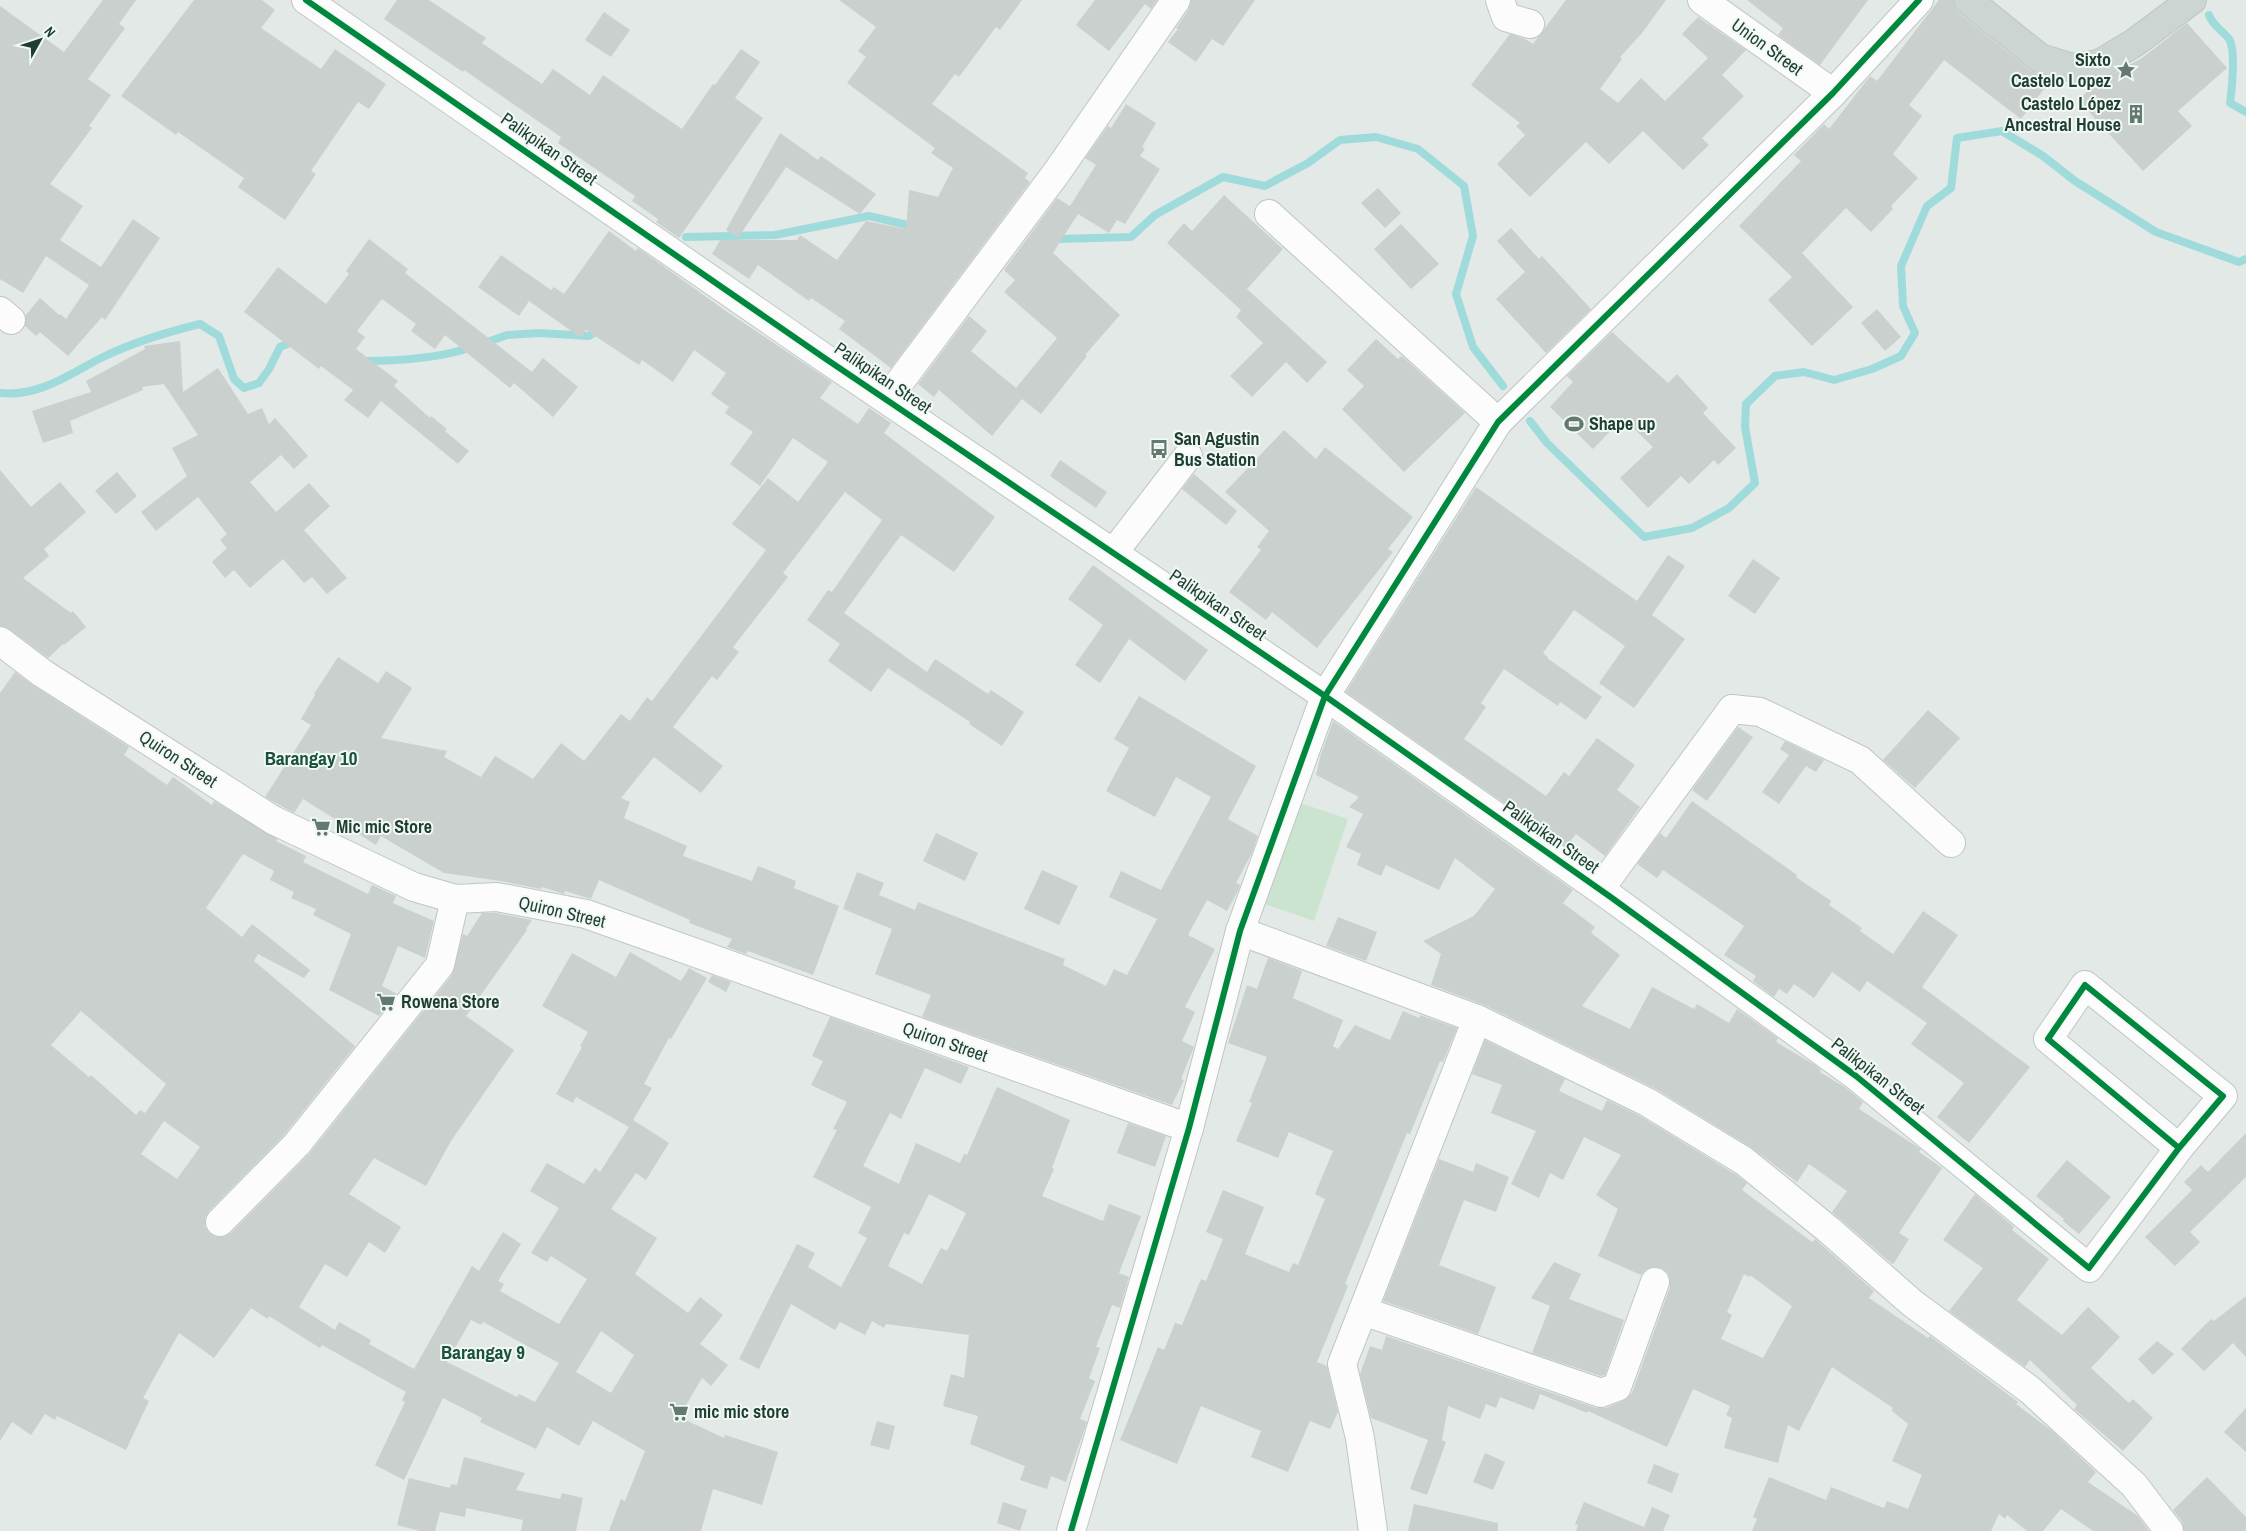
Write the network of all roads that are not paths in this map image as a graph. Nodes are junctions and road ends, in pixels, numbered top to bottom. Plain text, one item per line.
1 (306, 0) edge
2 (1176, 0) edge
3 (1500, 0) edge
4 (1702, 0) edge
5 (1919, 0) edge
6 (1968, 0) edge
7 (2192, 0) edge
8 (1530, 24) dead end
9 (1833, 94) junction
10 (1269, 214) dead end
11 (887, 400) junction
12 (1498, 422) junction
13 (1188, 456) dead end
14 (1114, 552) junction
15 (0, 640) edge
16 (1325, 696) junction
17 (1951, 843) dead end
18 (1600, 890) junction
19 (455, 899) junction
20 (1240, 931) junction
21 (1476, 1019) junction
22 (1189, 1128) junction
23 (2179, 1148) junction
24 (220, 1222) dead end
25 (1655, 1282) dead end
26 (1363, 1310) junction
27 (1071, 1531) edge
28 (1373, 1531) edge
29 (2169, 1531) edge

1 - 11 street, Palikpikan Street
2 - 11 street
3 - 8 street
4 - 9 street, Union Street
5 - 9 street
6 - 7 main road
9 - 12 street
10 - 12 street
11 - 14 street, Palikpikan Street
12 - 16 street
13 - 14 street
14 - 16 street, Palikpikan Street
15 - 19 street, Quiron Street
16 - 18 street, Palikpikan Street
16 - 20 street
17 - 18 street
18 - 23 street, Palikpikan Street
19 - 22 street, Quiron Street
19 - 24 street
20 - 21 street
20 - 22 street
21 - 26 street
21 - 29 street
22 - 27 street
23 - 23 street
25 - 26 street
26 - 28 street

